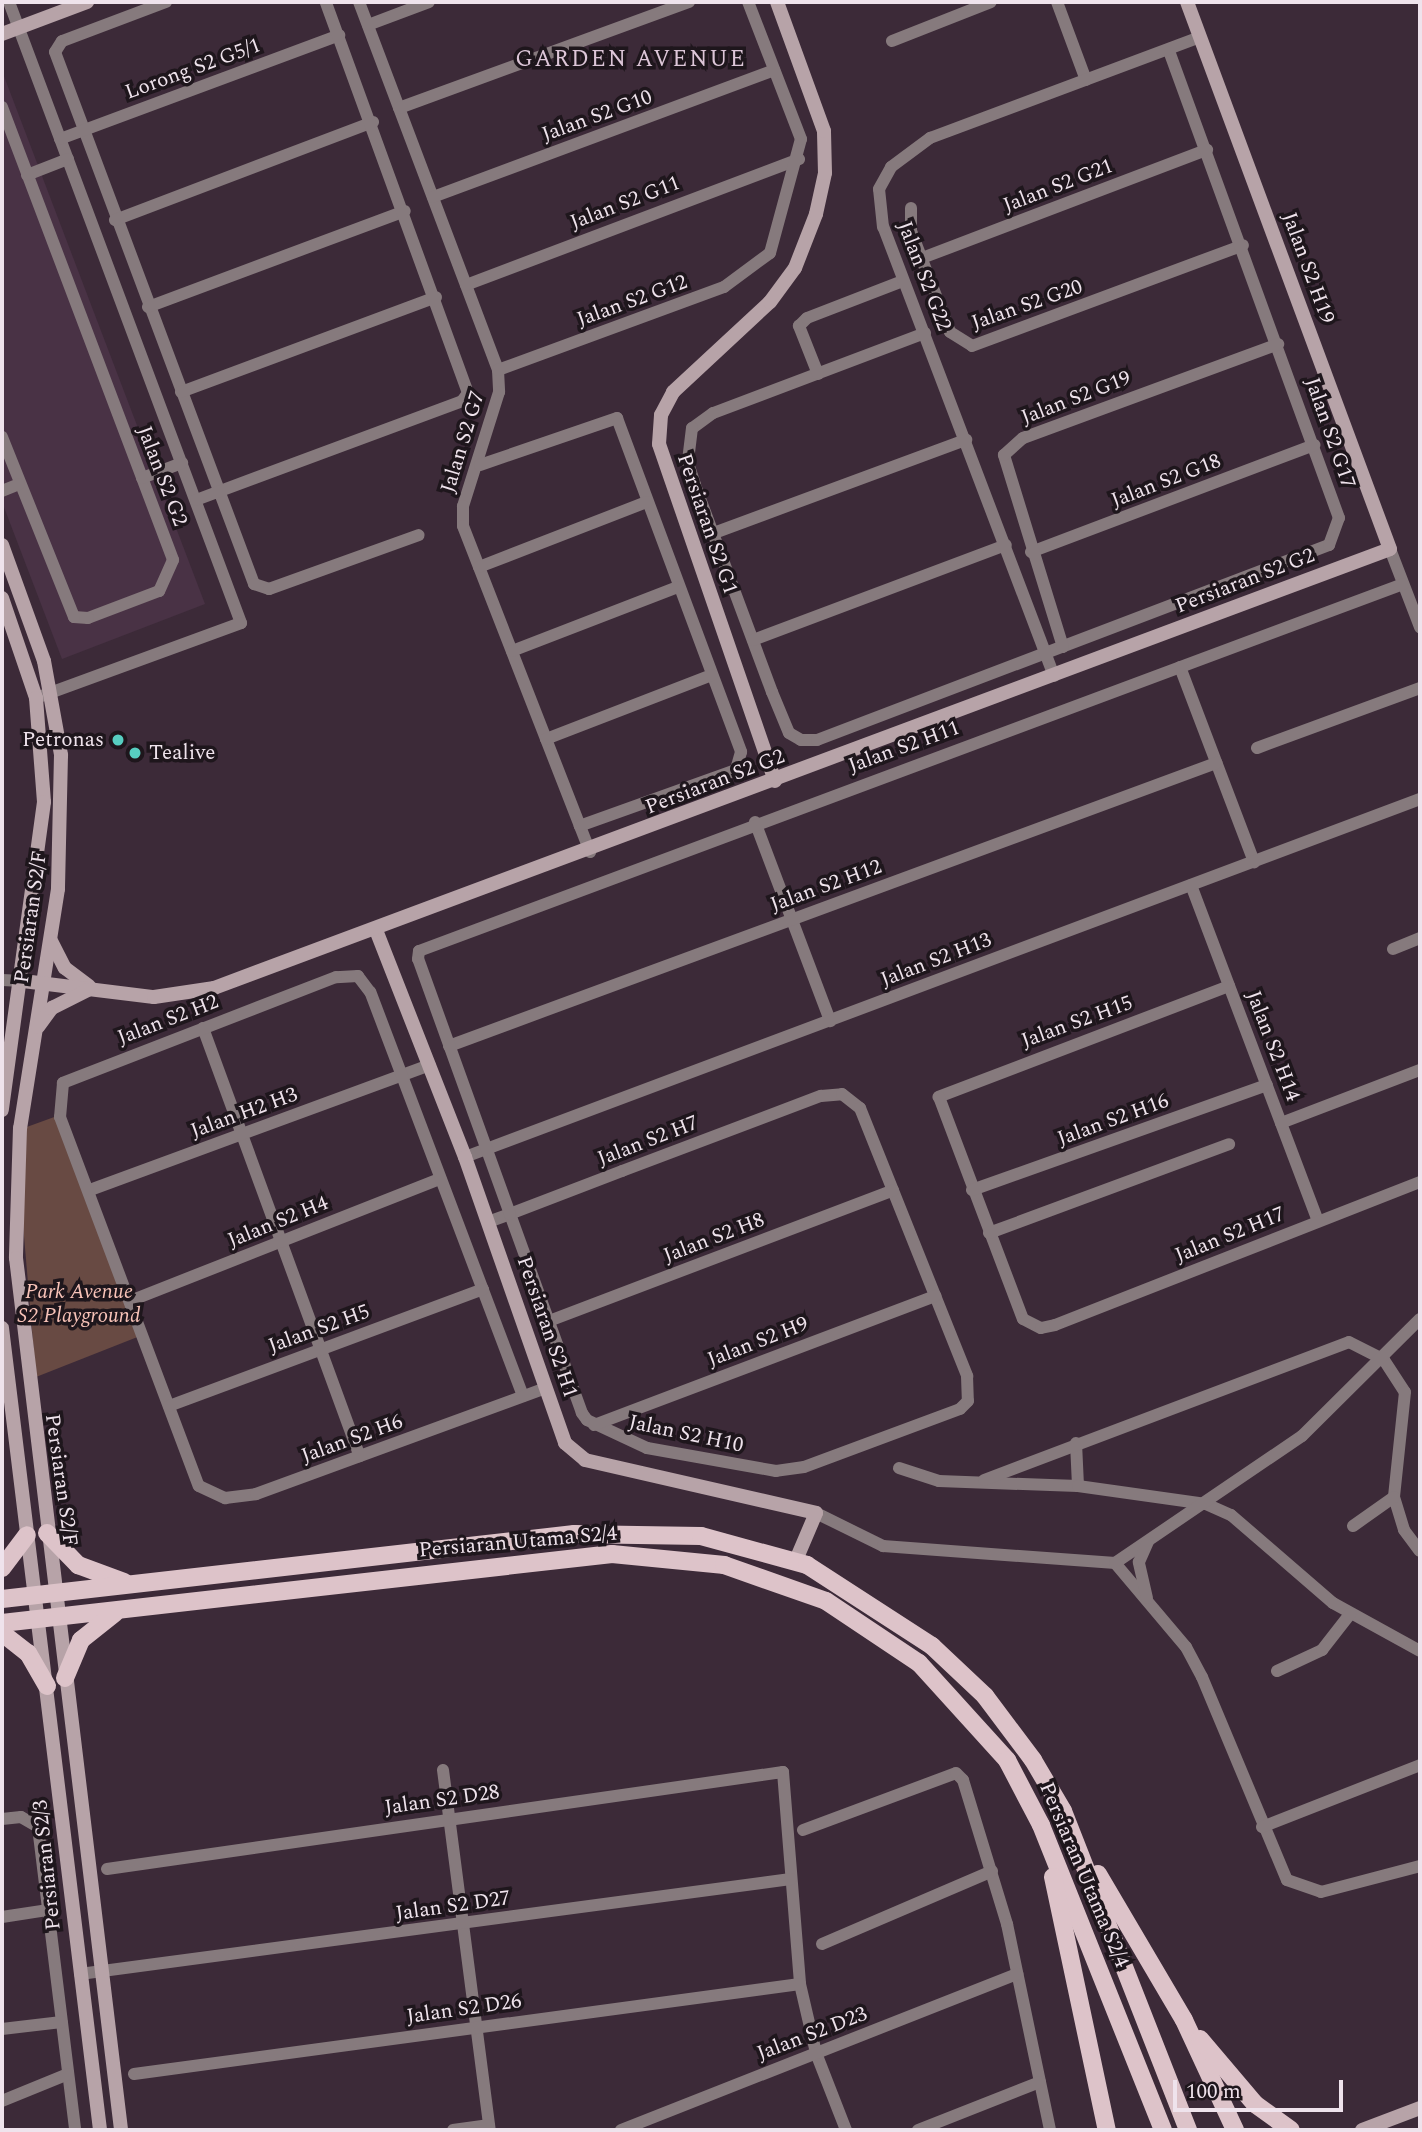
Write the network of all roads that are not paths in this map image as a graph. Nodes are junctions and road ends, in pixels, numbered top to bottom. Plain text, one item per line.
1 (9, 2) edge
2 (87, 2) edge
3 (166, 2) edge
4 (326, 2) edge
5 (359, 2) edge
6 (429, 2) edge
7 (689, 2) edge
8 (748, 2) edge
9 (777, 2) edge
10 (991, 2) edge
11 (1057, 2) edge
12 (1187, 2) edge
13 (368, 25) junction
14 (18, 27) junction
15 (2, 34) edge
16 (339, 35) junction
17 (1200, 37) junction
18 (892, 41) dead end
19 (1169, 50) junction
20 (774, 70) junction
21 (1086, 80) junction
22 (2, 107) edge
23 (399, 108) junction
24 (373, 122) junction
25 (82, 131) junction
26 (60, 139) junction
27 (1207, 150) junction
28 (68, 159) junction
29 (799, 159) junction
30 (27, 175) junction
31 (433, 198) junction
32 (911, 208) dead end
33 (405, 211) junction
34 (115, 220) junction
35 (1243, 245) junction
36 (922, 258) junction
37 (903, 281) junction
38 (466, 285) junction
39 (436, 297) junction
40 (148, 307) junction
41 (925, 333) junction
42 (1278, 344) junction
43 (498, 370) junction
44 (818, 374) junction
45 (181, 392) junction
46 (2, 437) edge
47 (966, 440) junction
48 (1314, 445) junction
49 (183, 463) junction
50 (480, 465) junction
51 (142, 478) junction
52 (19, 484) junction
53 (2, 491) edge
54 (219, 492) junction
55 (196, 500) junction
56 (647, 502) junction
57 (714, 533) junction
58 (419, 535) dead end
59 (2, 545) edge
60 (1006, 545) junction
61 (1390, 550) junction
62 (1031, 552) junction
63 (479, 568) junction
64 (1401, 578) junction
65 (678, 587) junction
66 (2, 598) edge
67 (1420, 627) edge
68 (752, 640) junction
69 (1063, 647) junction
70 (512, 651) junction
71 (1047, 653) junction
72 (1180, 667) junction
73 (712, 676) junction
74 (1054, 676) junction
75 (1420, 688) edge
76 (52, 692) junction
77 (36, 698) junction
78 (546, 739) junction
79 (1257, 748) dead end
80 (1216, 763) junction
81 (775, 781) junction
82 (1420, 799) edge
83 (755, 822) junction
84 (580, 827) junction
85 (590, 852) junction
86 (1254, 862) junction
87 (1191, 885) junction
88 (792, 919) junction
89 (376, 930) junction
90 (1420, 938) edge
91 (51, 941) junction
92 (1393, 949) dead end
93 (2, 980) edge
94 (23, 981) junction
95 (43, 983) junction
96 (1229, 986) junction
97 (93, 989) junction
98 (830, 1021) junction
99 (203, 1028) junction
100 (36, 1030) junction
101 (449, 1045) junction
102 (430, 1065) junction
103 (1420, 1070) edge
104 (406, 1073) junction
105 (1267, 1085) junction
106 (821, 1096) joint
107 (2, 1110) edge
108 (60, 1117) joint
109 (1281, 1123) junction
110 (243, 1134) junction
111 (1229, 1144) dead end
112 (487, 1149) junction
113 (465, 1157) junction
114 (440, 1179) junction
115 (1420, 1182) edge
116 (90, 1190) junction
117 (893, 1190) junction
118 (972, 1191) junction
119 (510, 1214) junction
120 (1318, 1221) junction
121 (488, 1222) junction
122 (989, 1233) junction
123 (283, 1240) junction
124 (483, 1289) junction
125 (935, 1296) junction
126 (131, 1301) junction
127 (1420, 1319) edge
128 (549, 1321) junction
129 (2, 1328) edge
130 (322, 1348) junction
131 (1380, 1356) junction
132 (546, 1388) junction
133 (523, 1396) junction
134 (29, 1399) junction
135 (5, 1401) edge
136 (169, 1406) junction
137 (594, 1425) junction
138 (1076, 1443) junction
139 (360, 1456) junction
140 (900, 1468) dead end
141 (984, 1480) junction
142 (1078, 1486) junction
143 (1394, 1497) junction
144 (1206, 1504) junction
145 (816, 1513) junction
146 (1353, 1526) dead end
147 (47, 1533) junction
148 (27, 1535) junction
149 (1148, 1542) junction
150 (1420, 1551) edge
151 (796, 1560) junction
152 (1115, 1563) junction
153 (2, 1568) edge
154 (131, 1584) junction
155 (56, 1593) junction
156 (34, 1596) junction
157 (2, 1599) edge
158 (1151, 1606) junction
159 (121, 1609) junction
160 (1350, 1614) junction
161 (58, 1616) junction
162 (38, 1619) junction
163 (2, 1623) edge
164 (2, 1633) edge
165 (1420, 1651) edge
166 (1277, 1671) dead end
167 (65, 1678) junction
168 (47, 1686) junction
169 (1420, 1765) edge
170 (443, 1769) dead end
171 (2, 1819) edge
172 (449, 1819) junction
173 (1041, 1825) junction
174 (1262, 1827) junction
175 (803, 1830) dead end
176 (1072, 1832) junction
177 (1420, 1866) edge
178 (107, 1869) dead end
179 (992, 1871) junction
180 (791, 1879) junction
181 (48, 1910) junction
182 (2, 1917) edge
183 (461, 1925) junction
184 (822, 1944) dead end
185 (99, 1971) junction
186 (80, 1973) junction
187 (1017, 1975) junction
188 (800, 1984) junction
189 (1184, 2020) junction
190 (62, 2022) junction
191 (472, 2027) junction
192 (2, 2029) edge
193 (816, 2053) junction
194 (68, 2074) junction
195 (134, 2074) dead end
196 (1040, 2082) junction
197 (2, 2101) edge
198 (1420, 2108) edge
199 (1160, 2122) edge
200 (489, 2127) edge
201 (75, 2130) edge
202 (100, 2130) edge
203 (121, 2130) edge
204 (453, 2130) edge
205 (621, 2130) edge
206 (846, 2130) edge
207 (918, 2130) edge
208 (1050, 2130) edge
209 (1107, 2130) edge
210 (1188, 2130) edge
211 (1235, 2130) edge
212 (1291, 2130) edge
213 (1362, 2130) edge

1 - 14 street
2 - 14 street
3 - 25 street
4 - 16 street
5 - 13 street, Jalan S2 G7
6 - 13 street
7 - 23 street
8 - 20 street
9 - 81 street, Persiaran S2 G1
10 - 18 street
11 - 21 street
12 - 17 street, Jalan S2 H19
13 - 23 street, Jalan S2 G7
14 - 15 street
14 - 26 street
16 - 24 street
16 - 25 street, Lorong S2 G5/1
17 - 19 street, Jalan S2 G22
17 - 61 street, Jalan S2 H19
19 - 21 street, Jalan S2 G22
19 - 27 street, Jalan S2 G17
20 - 29 street
20 - 31 street, Jalan S2 G10
21 - 37 street, Jalan S2 G22
22 - 30 street, Jalan S2 G2
23 - 31 street, Jalan S2 G7
24 - 33 street
24 - 34 street
25 - 26 street, Lorong S2 G5/1
25 - 34 street
26 - 28 street
27 - 35 street, Jalan S2 G17
27 - 36 street, Jalan S2 G21
28 - 30 street
28 - 49 street
29 - 38 street, Jalan S2 G11
29 - 43 street, Jalan S2 G12
30 - 51 street, Jalan S2 G2
31 - 38 street, Jalan S2 G7
32 - 36 street, Jalan S2 G20
33 - 39 street
33 - 40 street
34 - 40 street
35 - 36 street, Jalan S2 G20
35 - 42 street, Jalan S2 G17
37 - 41 street, Jalan S2 G22
37 - 44 street
38 - 43 street, Jalan S2 G7
39 - 45 street
39 - 54 street
40 - 45 street
41 - 44 street
41 - 47 street, Jalan S2 G22
42 - 48 street, Jalan S2 G17
42 - 62 street, Jalan S2 G19
43 - 50 street, Jalan S2 G7
44 - 57 street
45 - 54 street
46 - 52 street, Jalan S2 G2
47 - 57 street
47 - 60 street, Jalan S2 G22
48 - 62 street, Jalan S2 G18
48 - 69 street, Jalan S2 G17
49 - 51 street
49 - 55 street
50 - 56 street
50 - 63 street, Jalan S2 G7
51 - 52 street, Jalan S2 G2
52 - 53 street
54 - 55 street
54 - 58 street
55 - 76 street
56 - 63 street
56 - 65 street
57 - 68 street
59 - 76 street, Persiaran S2/F
60 - 68 street
60 - 71 street, Jalan S2 G22
61 - 64 street
61 - 74 street, Persiaran S2 G2
62 - 69 street, Jalan S2 G19
63 - 70 street, Jalan S2 G7
64 - 67 street
64 - 72 street, Jalan S2 H11
65 - 70 street
65 - 73 street
66 - 77 street, Persiaran S2/F
68 - 71 street, Jalan S2 G17
69 - 71 street, Jalan S2 G17
70 - 78 street, Jalan S2 G7
71 - 74 street, Jalan S2 G22
72 - 80 street
72 - 83 street, Jalan S2 H11
73 - 78 street
73 - 84 street
74 - 81 street, Persiaran S2 G2
75 - 79 street
76 - 77 street
76 - 91 street, Persiaran S2/F
77 - 94 street, Persiaran S2/F
78 - 84 street, Jalan S2 G7
80 - 86 street
80 - 88 street, Jalan S2 H12
81 - 85 street, Persiaran S2 G2
82 - 86 street, Jalan S2 H13
83 - 88 street
83 - 101 street, Jalan S2 H11
84 - 85 street, Jalan S2 G7
85 - 89 street, Persiaran S2 G2
86 - 87 street, Jalan S2 H13
87 - 96 street, Jalan S2 H14
87 - 98 street, Jalan S2 H13
88 - 98 street
88 - 101 street, Jalan S2 H12
89 - 97 street, Persiaran S2 G2
89 - 102 street, Persiaran S2 H1
90 - 92 street
91 - 95 street, Persiaran S2/F
91 - 97 street
93 - 94 street
94 - 95 street, Persiaran S2 G2
94 - 107 street, Persiaran S2/F
95 - 97 street, Persiaran S2 G2
95 - 100 street, Persiaran S2/F
96 - 105 street, Jalan S2 H14
96 - 118 street, Jalan S2 H15
97 - 100 street
98 - 112 street, Jalan S2 H13
99 - 104 street, Jalan S2 H2
99 - 108 street, Jalan S2 H2
99 - 110 street
100 - 134 street, Persiaran S2/F
101 - 112 street
102 - 104 street, Jalan H2 H3
102 - 113 street, Persiaran S2 H1
103 - 109 street
104 - 110 street, Jalan H2 H3
104 - 114 street
105 - 109 street, Jalan S2 H14
105 - 118 street, Jalan S2 H16
106 - 117 street, Jalan S2 H10
106 - 119 street, Jalan S2 H7
108 - 116 street, Jalan S2 H6
109 - 120 street, Jalan S2 H14
110 - 116 street, Jalan H2 H3
110 - 123 street
111 - 122 street
112 - 113 street, Jalan S2 H13
112 - 119 street
113 - 121 street, Persiaran S2 H1
114 - 123 street, Jalan S2 H4
114 - 124 street
115 - 120 street, Jalan S2 H17
116 - 126 street, Jalan S2 H6
117 - 125 street, Jalan S2 H10
117 - 128 street, Jalan S2 H8
118 - 122 street
119 - 121 street, Jalan S2 H7
119 - 128 street
120 - 122 street, Jalan S2 H17
121 - 132 street, Persiaran S2 H1
123 - 126 street, Jalan S2 H4
123 - 130 street
124 - 130 street, Jalan S2 H5
124 - 133 street
125 - 137 street, Jalan S2 H9
125 - 137 street, Jalan S2 H10
126 - 136 street, Jalan S2 H6
127 - 131 street
128 - 137 street
129 - 135 street, Persiaran S2/F
130 - 136 street, Jalan S2 H5
130 - 139 street
131 - 138 street
131 - 143 street
131 - 144 street
132 - 133 street, Jalan S2 H6
132 - 145 street, Persiaran S2 H1
133 - 139 street, Jalan S2 H6
134 - 135 street
134 - 147 street, Persiaran S2/F
135 - 148 street, Persiaran S2/F
136 - 139 street, Jalan S2 H6
138 - 141 street
138 - 142 street
140 - 141 street
141 - 142 street
142 - 144 street
143 - 146 street
143 - 150 street
144 - 149 street
144 - 160 street
145 - 151 street
145 - 152 street
147 - 154 main road
147 - 155 street, Persiaran S2/F
148 - 153 main road
148 - 156 street, Persiaran S2/F
149 - 152 street
149 - 158 street
151 - 154 main road
151 - 176 main road
152 - 158 street
154 - 155 main road
155 - 156 main road
155 - 161 street, Persiaran S2/F
156 - 157 main road
156 - 162 street, Persiaran S2/3
158 - 174 street
159 - 161 main road, Persiaran Utama S2/4
159 - 167 main road
159 - 173 main road, Persiaran Utama S2/4
160 - 165 street
160 - 166 street
161 - 162 main road, Persiaran Utama S2/4
161 - 167 street, Persiaran S2/F
162 - 163 main road, Persiaran Utama S2/4
162 - 168 street, Persiaran S2/3
164 - 168 main road
167 - 185 street, Persiaran S2/F
168 - 186 street, Persiaran S2/3
169 - 174 street
170 - 172 street
171 - 181 street
172 - 178 street, Jalan S2 D28
172 - 180 street, Jalan S2 D28
172 - 183 street
173 - 199 main road, Persiaran Utama S2/4
173 - 209 main road
174 - 177 street
175 - 179 street
176 - 189 main road
176 - 210 main road
179 - 184 street
179 - 187 street
180 - 183 street, Jalan S2 D27
180 - 188 street
181 - 182 street
181 - 190 street
183 - 185 street, Jalan S2 D27
183 - 191 street
185 - 186 street, Jalan S2 D27
185 - 203 street, Persiaran S2/F
186 - 202 street, Persiaran S2/3
187 - 193 street, Jalan S2 D23
187 - 196 street
188 - 191 street, Jalan S2 D26
188 - 193 street
189 - 211 main road
189 - 212 main road
190 - 192 street
190 - 194 street
191 - 195 street, Jalan S2 D26
191 - 200 street
193 - 205 street, Jalan S2 D23
193 - 206 street
194 - 197 street
194 - 201 street
196 - 207 street
196 - 208 street
198 - 213 street
200 - 204 street

